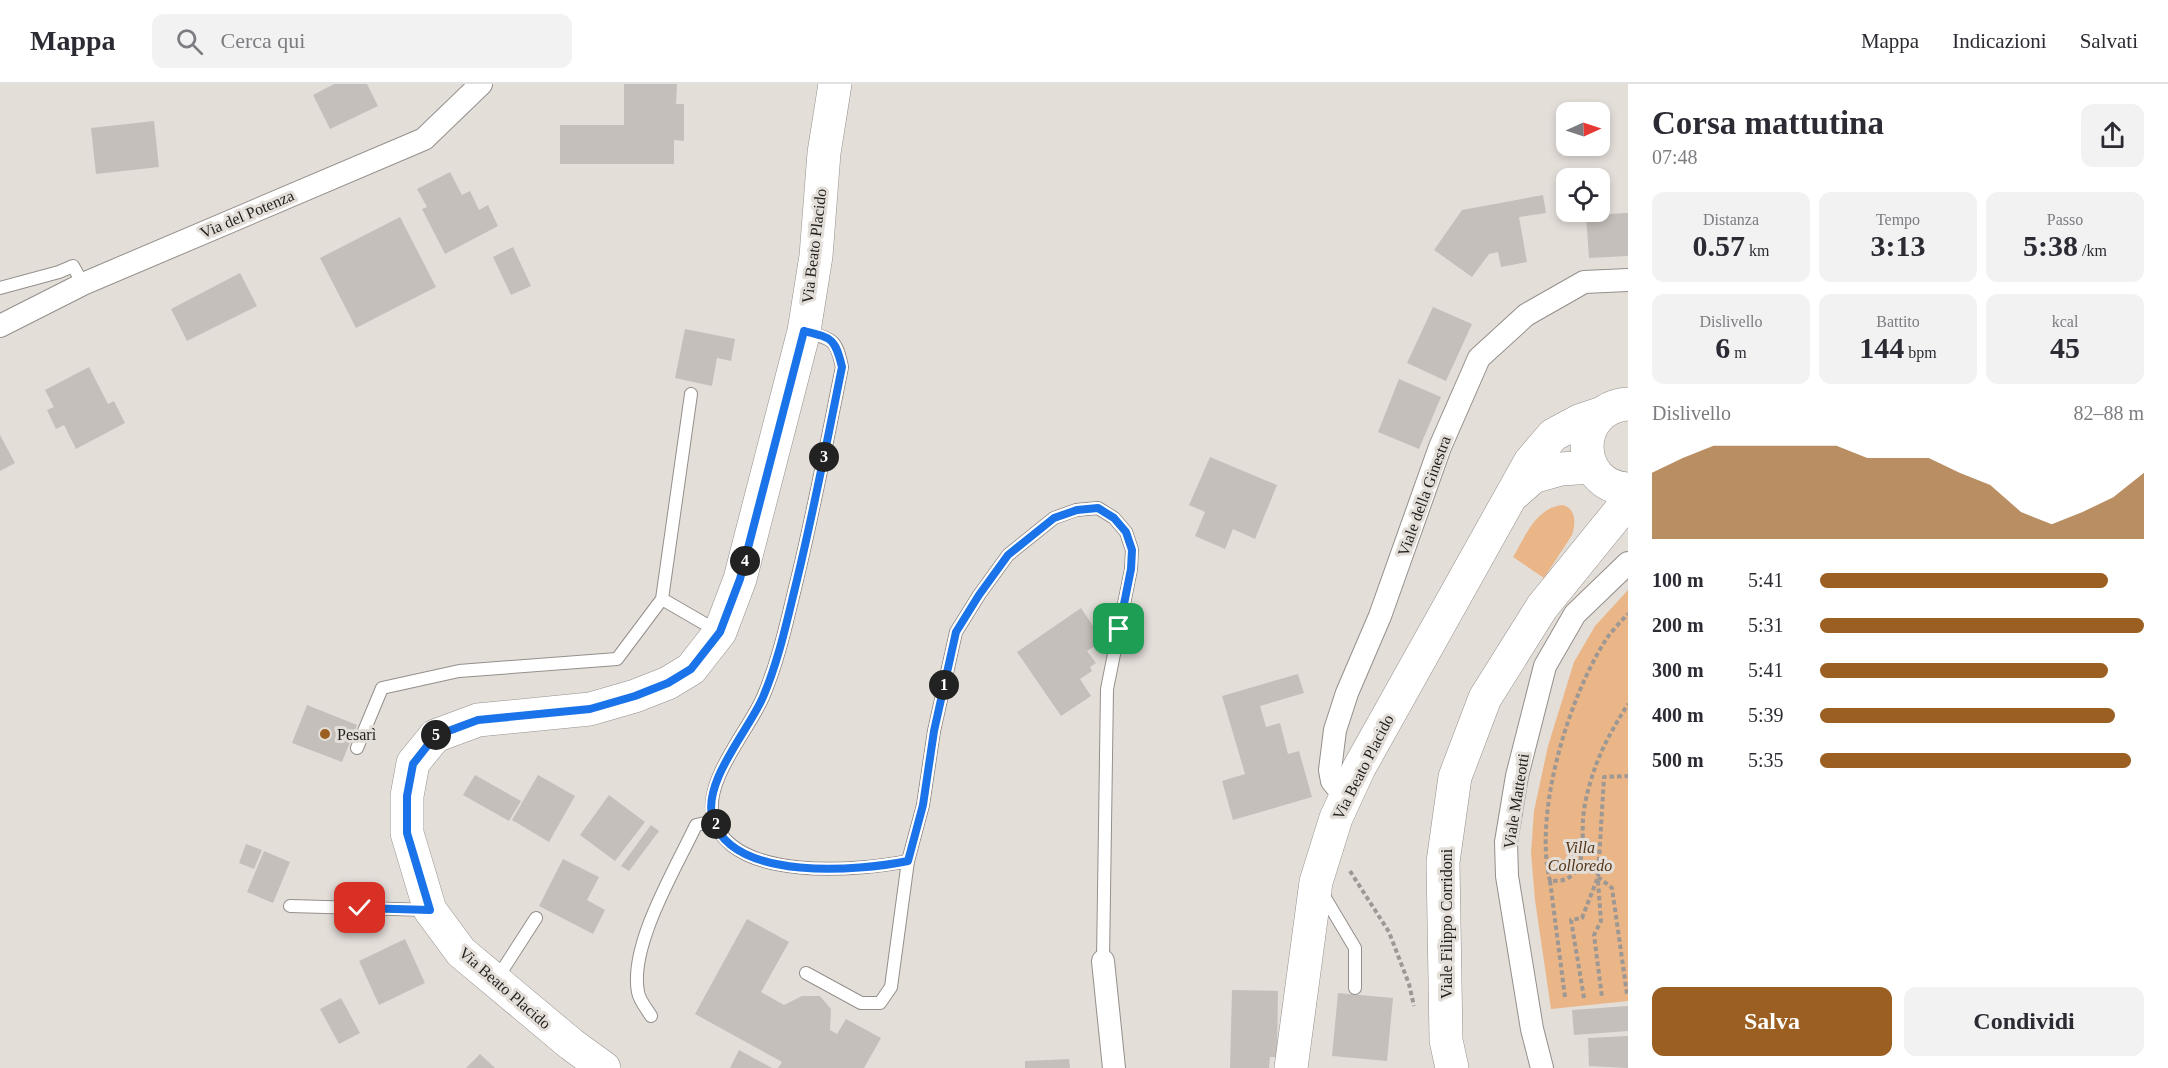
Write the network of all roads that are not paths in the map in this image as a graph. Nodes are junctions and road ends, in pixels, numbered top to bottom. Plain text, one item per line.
1 (481, 84) edge
2 (835, 84) edge
3 (1628, 280) edge
4 (83, 284) junction
5 (0, 288) edge
6 (0, 326) edge
7 (804, 331) junction
8 (691, 394) dead end
9 (1614, 409) edge
10 (1607, 478) edge
11 (1513, 494) junction
12 (1628, 501) edge
13 (1579, 563) junction
14 (1628, 563) edge
15 (662, 599) junction
16 (720, 632) junction
17 (357, 748) dead end
18 (1345, 797) junction
19 (714, 821) junction
20 (908, 861) junction
21 (1320, 870) junction
22 (291, 906) dead end
23 (430, 910) junction
24 (536, 918) dead end
25 (1103, 961) joint
26 (806, 973) dead end
27 (495, 981) junction
28 (1355, 988) dead end
29 (651, 1016) dead end
30 (604, 1068) edge
31 (1114, 1068) edge
32 (1291, 1068) edge
33 (1452, 1068) edge
34 (1542, 1068) edge

1 - 4 street, Via del Potenza
2 - 7 main road, Via Beato Placido
3 - 18 street, Viale della Ginestra
4 - 5 lane
4 - 6 street, Via del Potenza
7 - 16 main road, Via Beato Placido
7 - 19 lane
8 - 15 lane
9 - 10 main road, Viale Filippo Corridoni
9 - 11 main road, Via Beato Placido
10 - 11 main road, Via Beato Placido
10 - 13 main road, Viale Filippo Corridoni
11 - 18 main road, Via Beato Placido
12 - 13 main road, Viale Filippo Corridoni
13 - 33 main road, Viale Filippo Corridoni
14 - 34 street, Viale Matteotti
15 - 16 lane
15 - 17 lane
16 - 23 main road, Via Beato Placido
18 - 21 main road, Via Beato Placido
19 - 20 lane
19 - 29 lane
20 - 25 lane
20 - 26 lane
21 - 28 lane
21 - 32 main road, Via Beato Placido
22 - 23 lane
23 - 27 main road, Via Beato Placido
24 - 27 lane
25 - 31 street
27 - 30 main road, Via Beato Placido

